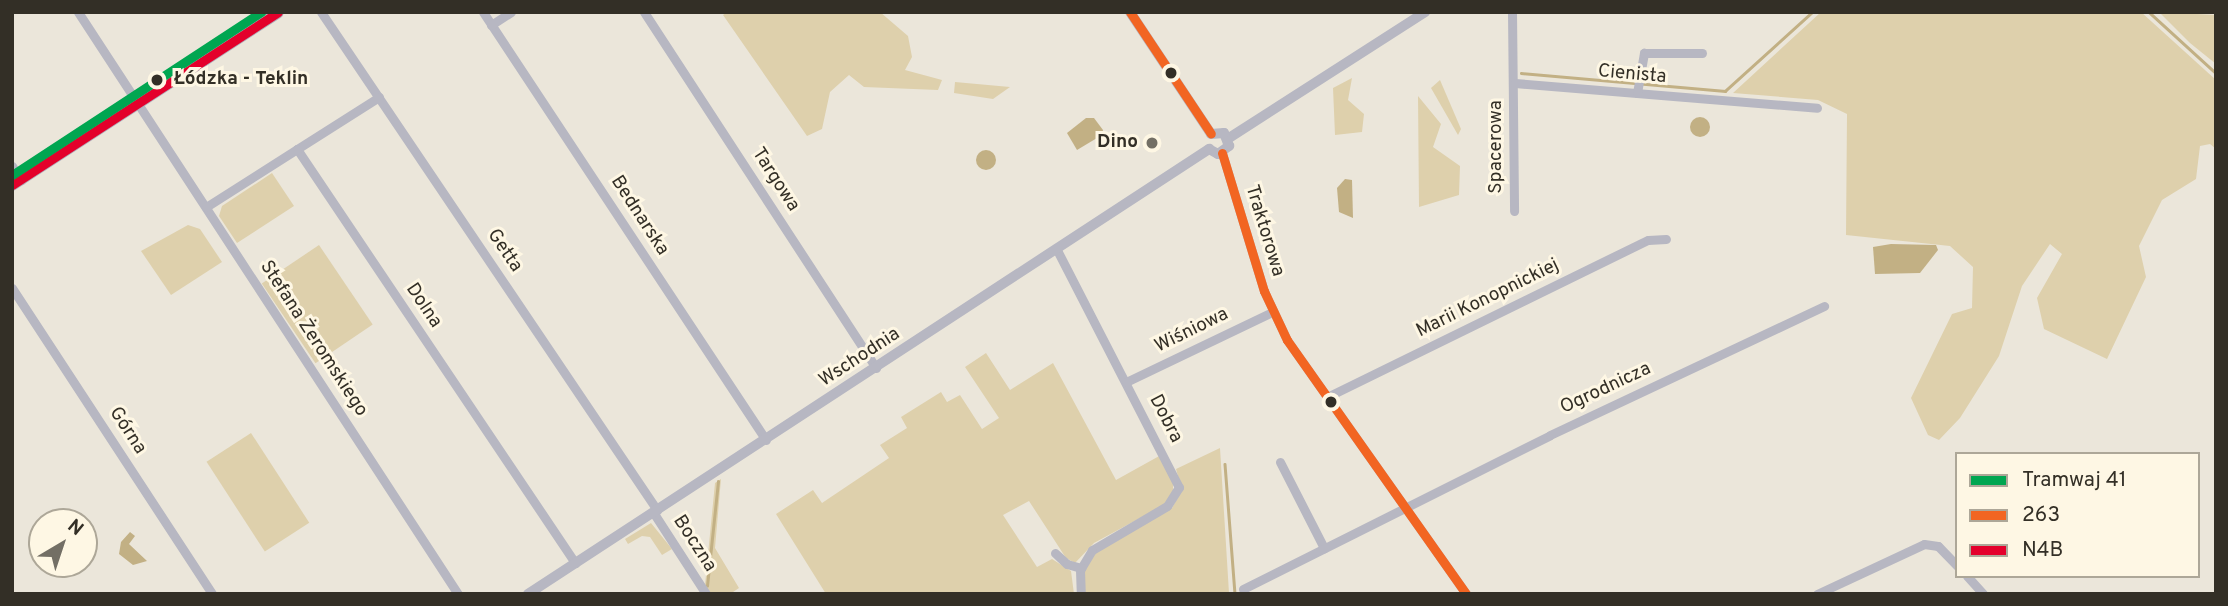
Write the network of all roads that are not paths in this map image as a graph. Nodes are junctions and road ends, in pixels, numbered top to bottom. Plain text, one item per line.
1 (78, 12) edge
2 (278, 12) edge
3 (321, 12) edge
4 (483, 12) edge
5 (511, 12) edge
6 (644, 12) edge
7 (1130, 12) edge
8 (1425, 12) edge
9 (1512, 12) edge
10 (491, 25) junction
11 (1702, 53) dead end
12 (1515, 83) junction
13 (1637, 93) junction
14 (379, 97) junction
15 (138, 103) junction
16 (1817, 108) dead end
17 (1211, 134) junction
18 (1229, 138) junction
19 (297, 149) junction
20 (1209, 149) junction
21 (1222, 153) junction
22 (12, 166) edge
23 (17, 183) edge
24 (206, 207) junction
25 (1514, 211) dead end
26 (1666, 239) dead end
27 (1057, 250) junction
28 (12, 288) edge
29 (1824, 306) dead end
30 (1272, 312) junction
31 (876, 368) junction
32 (1126, 382) junction
33 (1327, 397) junction
34 (766, 440) junction
35 (1280, 462) dead end
36 (1404, 507) junction
37 (655, 511) junction
38 (1324, 548) junction
39 (1055, 552) dead end
40 (575, 563) junction
41 (1955, 564) edge
42 (1081, 568) junction
43 (1969, 578) edge
44 (1242, 589) dead end
45 (212, 594) edge
46 (458, 594) edge
47 (528, 594) edge
48 (706, 594) edge
49 (1081, 594) edge
50 (1466, 594) edge
51 (1817, 594) edge
52 (1983, 594) edge

1 - 15 street, Stefana Żeromskiego
2 - 15 main road
3 - 14 street, Getta
4 - 10 street, Bednarska
5 - 10 street
6 - 31 street, Targowa
7 - 17 street
8 - 18 street
9 - 12 street
10 - 34 street, Bednarska
11 - 13 street
12 - 13 street, Cienista
12 - 25 street, Spacerowa
13 - 16 street, Cienista
14 - 19 street
14 - 37 street, Getta
15 - 23 main road
15 - 24 street, Stefana Żeromskiego
17 - 18 street
17 - 20 street
18 - 21 street
19 - 24 street
19 - 40 street, Dolna
20 - 21 street
20 - 27 street, Wschodnia
21 - 30 street, Traktorowa
22 - 23 street
24 - 46 street, Stefana Żeromskiego
26 - 33 street, Marii Konopnickiej
27 - 31 street, Wschodnia
27 - 32 street, Dobra
28 - 45 street, Górna
29 - 36 street, Ogrodnicza
30 - 32 street, Wiśniowa
30 - 33 street, Traktorowa
31 - 34 street, Wschodnia
32 - 42 street, Dobra
33 - 36 street, Traktorowa
34 - 37 street, Wschodnia
35 - 38 street
36 - 38 street, Ogrodnicza
36 - 50 street, Traktorowa
37 - 40 street, Wschodnia
37 - 48 street, Boczna
38 - 44 street, Ogrodnicza
39 - 42 street
40 - 47 street, Wschodnia
41 - 51 street
42 - 49 street
43 - 52 street

